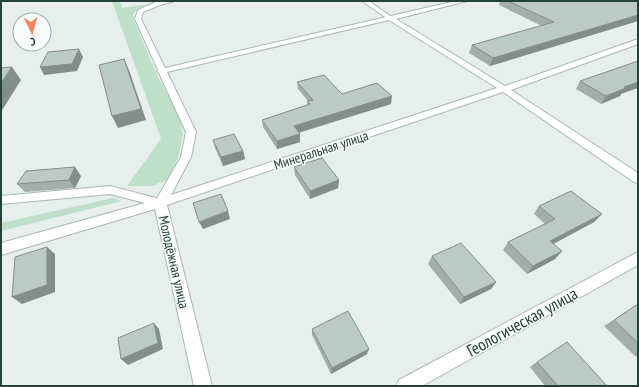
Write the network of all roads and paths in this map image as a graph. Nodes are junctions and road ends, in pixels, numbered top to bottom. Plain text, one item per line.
1 (171, 1) edge
2 (366, 1) edge
3 (464, 1) edge
4 (390, 18) junction
5 (638, 41) edge
6 (161, 71) junction
7 (504, 89) junction
8 (638, 179) edge
9 (1, 200) edge
10 (160, 204) junction
11 (1, 249) edge
12 (638, 258) edge
13 (203, 386) edge
14 (405, 386) edge

1 - 6 street, Молодёжная улица
2 - 4 lane
3 - 4 street
4 - 6 street
4 - 7 street
5 - 7 street, Минеральная улица
6 - 10 street, Молодёжная улица
7 - 8 street
7 - 10 street, Минеральная улица
9 - 10 lane
10 - 11 street, Минеральная улица
10 - 13 street, Молодёжная улица
12 - 14 street, Геологическая улица

